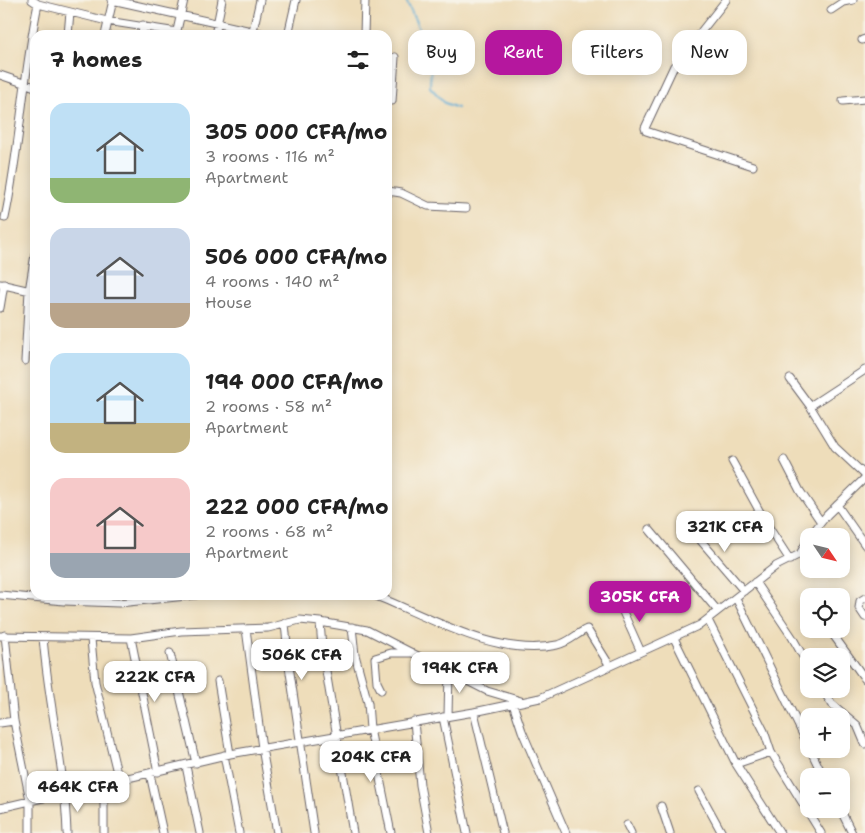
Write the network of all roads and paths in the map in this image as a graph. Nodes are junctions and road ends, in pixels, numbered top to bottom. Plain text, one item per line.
1 (112, 0) edge
2 (184, 0) edge
3 (222, 0) edge
4 (260, 0) edge
5 (296, 0) edge
6 (365, 0) edge
7 (726, 0) edge
8 (853, 0) edge
9 (843, 1) edge
10 (35, 2) edge
11 (146, 4) edge
12 (831, 10) dead end
13 (70, 12) junction
14 (180, 16) junction
15 (107, 21) junction
16 (216, 23) junction
17 (143, 25) junction
18 (32, 30) edge
19 (68, 30) edge
20 (106, 30) edge
21 (142, 30) edge
22 (164, 30) edge
23 (177, 30) edge
24 (215, 30) edge
25 (241, 30) edge
26 (253, 30) edge
27 (289, 30) edge
28 (364, 30) edge
29 (30, 42) edge
30 (392, 58) edge
31 (0, 75) edge
32 (26, 84) junction
33 (30, 85) edge
34 (865, 99) edge
35 (392, 101) dead end
36 (843, 101) dead end
37 (753, 166) dead end
38 (392, 192) edge
39 (466, 208) dead end
40 (5, 218) dead end
41 (2, 284) edge
42 (30, 291) edge
43 (0, 308) edge
44 (30, 311) edge
45 (25, 361) dead end
46 (865, 370) edge
47 (790, 379) dead end
48 (810, 406) junction
49 (784, 460) dead end
50 (732, 461) dead end
51 (865, 476) edge
52 (837, 505) junction
53 (822, 522) junction
54 (690, 528) dead end
55 (817, 528) edge
56 (649, 529) dead end
57 (865, 545) edge
58 (800, 554) edge
59 (790, 560) junction
60 (755, 582) junction
61 (744, 591) junction
62 (0, 595) edge
63 (30, 598) edge
64 (736, 598) junction
65 (865, 598) edge
66 (53, 600) edge
67 (141, 600) edge
68 (386, 600) edge
69 (619, 603) dead end
70 (717, 610) junction
71 (865, 617) edge
72 (708, 620) junction
73 (320, 622) junction
74 (285, 623) junction
75 (352, 627) junction
76 (246, 629) junction
77 (2, 636) edge
78 (43, 637) junction
79 (131, 638) junction
80 (674, 638) junction
81 (835, 638) edge
82 (91, 639) junction
83 (800, 651) edge
84 (641, 652) junction
85 (170, 653) dead end
86 (413, 653) junction
87 (610, 666) junction
88 (449, 671) junction
89 (865, 679) edge
90 (218, 681) dead end
91 (381, 690) dead end
92 (828, 698) edge
93 (523, 702) junction
94 (513, 704) junction
95 (474, 712) junction
96 (446, 716) junction
97 (414, 721) junction
98 (14, 722) junction
99 (0, 723) edge
100 (370, 729) junction
101 (800, 730) edge
102 (336, 735) junction
103 (300, 741) junction
104 (865, 744) edge
105 (262, 748) junction
106 (771, 752) junction
107 (227, 755) junction
108 (196, 763) junction
109 (736, 764) junction
110 (186, 766) junction
111 (154, 773) junction
112 (119, 781) junction
113 (104, 785) junction
114 (699, 791) dead end
115 (66, 793) junction
116 (30, 800) junction
117 (661, 806) dead end
118 (0, 808) edge
119 (844, 818) edge
120 (627, 825) dead end
121 (30, 833) edge
122 (67, 833) edge
123 (104, 833) edge
124 (163, 833) edge
125 (200, 833) edge
126 (239, 833) edge
127 (277, 833) edge
128 (314, 833) edge
129 (353, 833) edge
130 (391, 833) edge
131 (429, 833) edge
132 (467, 833) edge
133 (503, 833) edge
134 (566, 833) edge
135 (630, 833) edge
136 (670, 833) edge
137 (722, 833) edge
138 (780, 833) edge
139 (821, 833) edge
140 (852, 833) edge

1 - 11 street
1 - 15 street
2 - 14 street
3 - 16 street
4 - 26 street
5 - 27 street
6 - 28 street
7 - 37 street
8 - 9 street
9 - 12 street
10 - 13 street
10 - 18 street
11 - 14 street
13 - 15 street
13 - 19 street
14 - 16 street
14 - 23 street
15 - 17 street
15 - 20 street
16 - 24 street
16 - 25 street
17 - 21 street
17 - 22 street
29 - 32 street
30 - 35 street
31 - 32 street
32 - 33 street
32 - 40 street
34 - 36 street
38 - 39 street
41 - 42 street
41 - 43 street
44 - 45 street
46 - 48 street
47 - 48 street
48 - 51 street
49 - 53 street
50 - 59 street
51 - 52 street
52 - 53 street
52 - 57 street
53 - 55 street
54 - 61 street
56 - 70 street
58 - 59 street
59 - 60 street
60 - 61 street
60 - 83 street
61 - 64 street
62 - 63 street
64 - 70 street
64 - 101 street
65 - 71 street
66 - 67 street
68 - 87 street
69 - 84 street
70 - 72 street
72 - 80 street
72 - 106 street
73 - 74 street
73 - 75 street
73 - 102 street
74 - 76 street
74 - 103 street
75 - 86 street
75 - 100 street
76 - 79 street
76 - 105 street
77 - 78 street
77 - 98 street
78 - 82 street
78 - 115 street
79 - 82 street
79 - 111 street
80 - 84 street
80 - 109 street
81 - 89 street
82 - 112 street
84 - 87 street
85 - 108 street
86 - 88 street
86 - 91 street
87 - 93 street
88 - 93 street
88 - 96 street
90 - 107 street
92 - 104 street
93 - 94 street
94 - 95 street
94 - 134 street
95 - 96 street
95 - 133 street
96 - 97 street
96 - 132 street
97 - 100 street
97 - 131 street
98 - 99 street
98 - 116 street
100 - 102 street
100 - 130 street
102 - 103 street
102 - 129 street
103 - 105 street
103 - 128 street
105 - 107 street
105 - 127 street
106 - 109 street
106 - 139 street
107 - 108 street
107 - 126 street
108 - 110 street
109 - 138 street
110 - 111 street
110 - 125 street
111 - 112 street
111 - 124 street
112 - 113 street
113 - 115 street
113 - 123 street
114 - 137 street
115 - 116 street
115 - 122 street
116 - 118 street
116 - 121 street
117 - 136 street
119 - 140 street
120 - 135 street

